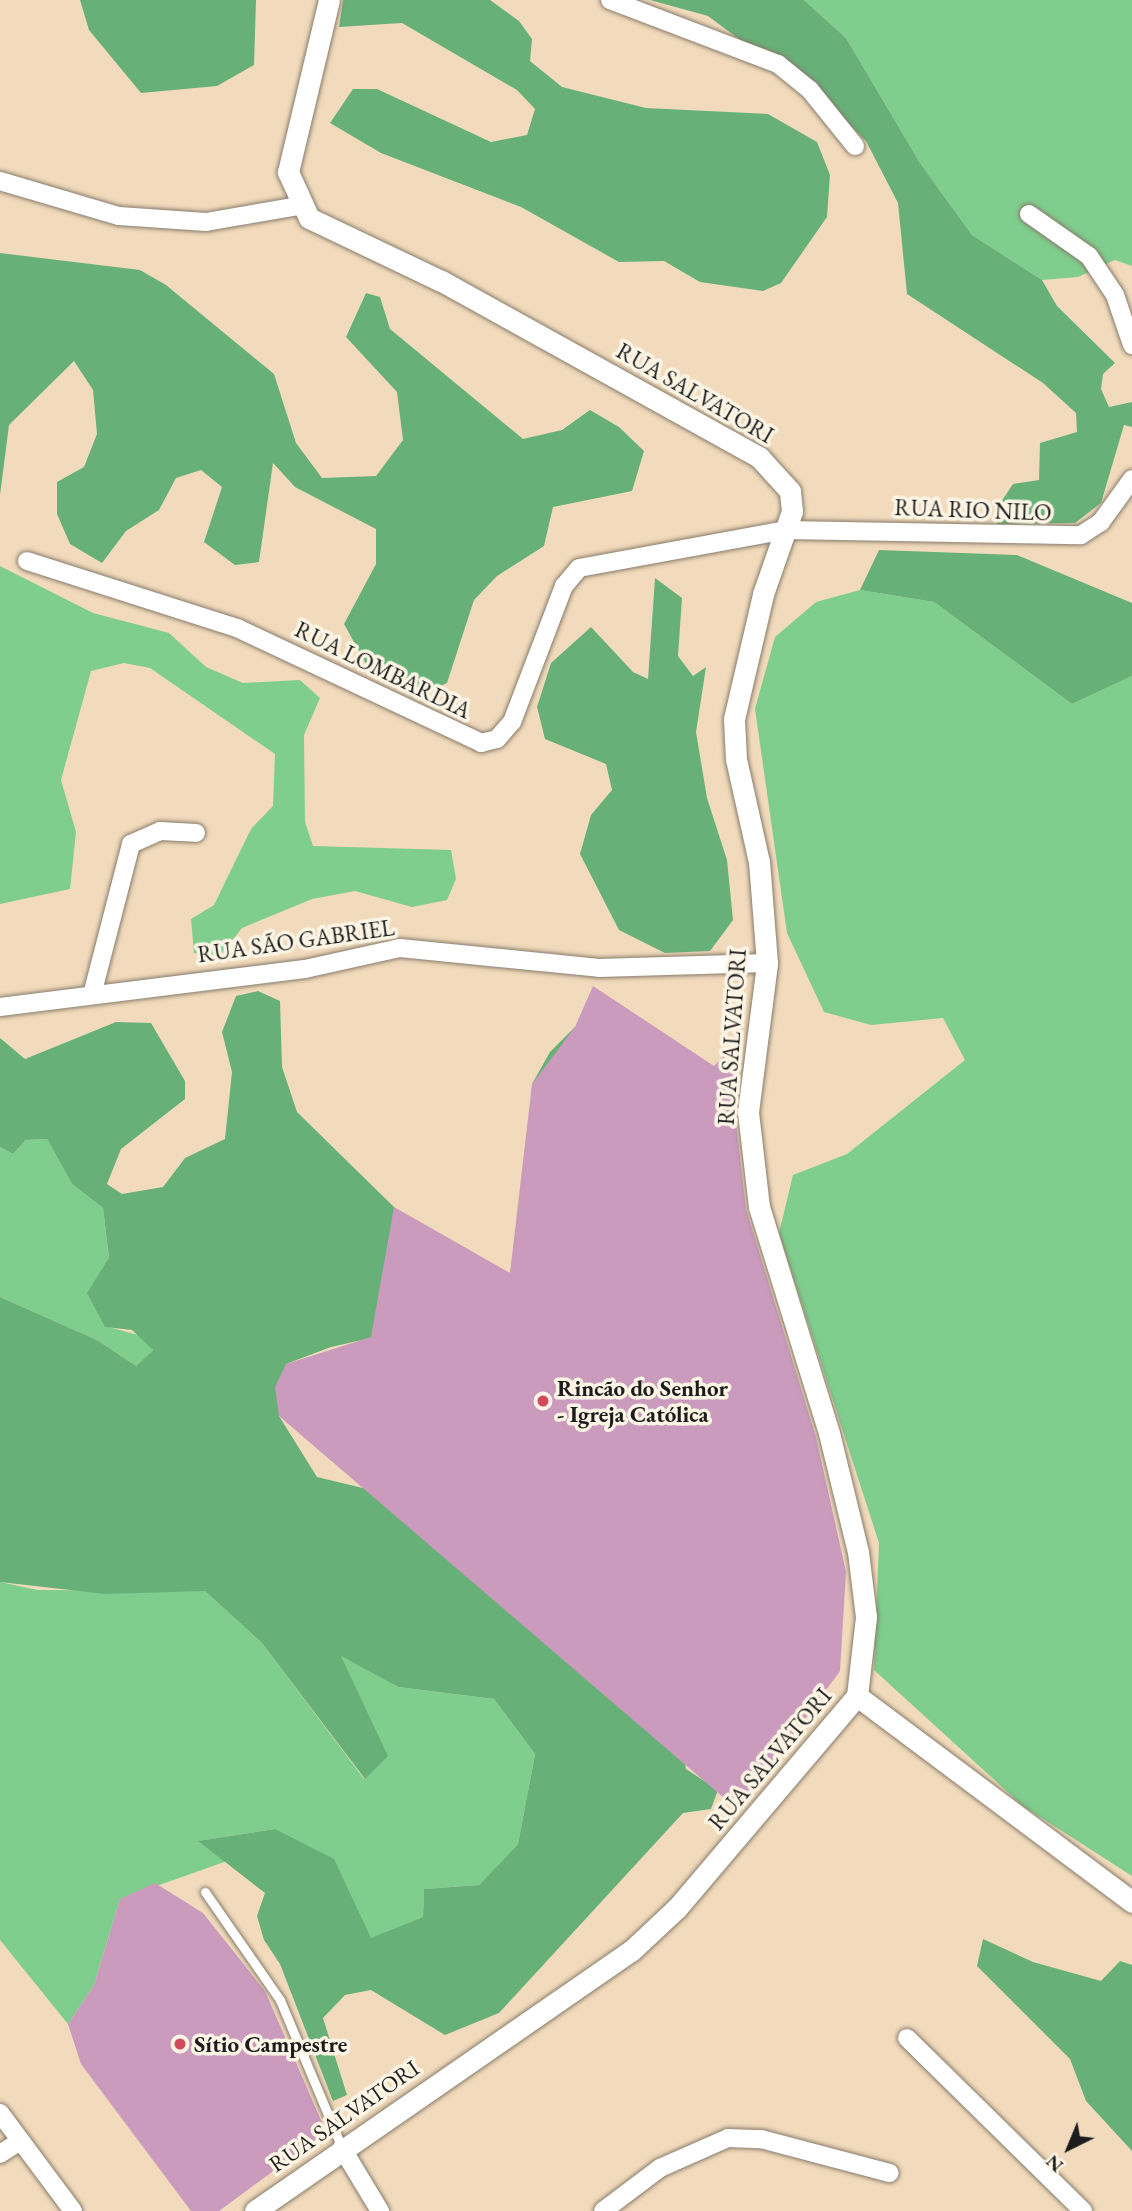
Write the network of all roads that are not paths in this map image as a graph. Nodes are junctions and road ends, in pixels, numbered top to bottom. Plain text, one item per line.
1 (329, 0) edge
2 (610, 0) edge
3 (855, 146) dead end
4 (0, 181) edge
5 (298, 206) junction
6 (1029, 214) dead end
7 (1132, 345) edge
8 (1132, 479) edge
9 (786, 530) junction
10 (27, 561) dead end
11 (196, 832) dead end
12 (767, 963) junction
13 (93, 991) junction
14 (0, 1007) edge
15 (857, 1696) junction
16 (205, 1892) dead end
17 (1132, 1902) edge
18 (907, 2038) dead end
19 (0, 2113) edge
20 (20, 2141) junction
21 (342, 2148) junction
22 (0, 2154) edge
23 (890, 2173) dead end
24 (74, 2211) edge
25 (255, 2211) edge
26 (380, 2211) edge
27 (603, 2211) edge
28 (1083, 2211) edge

1 - 5 street
2 - 3 street
4 - 5 street
5 - 9 street, RUA SALVATORI
6 - 7 street
8 - 9 street, RUA RIO NILO
9 - 10 street, RUA LOMBARDIA
9 - 12 street, RUA SALVATORI
11 - 13 street
12 - 13 street, RUA SÃO GABRIEL
12 - 15 street, RUA SALVATORI
13 - 14 street, RUA SÃO GABRIEL
15 - 17 street
15 - 21 street, RUA SALVATORI
16 - 21 lane
18 - 28 street
19 - 20 street
20 - 22 street
20 - 24 street
21 - 25 street, RUA SALVATORI
21 - 26 street
23 - 27 street

